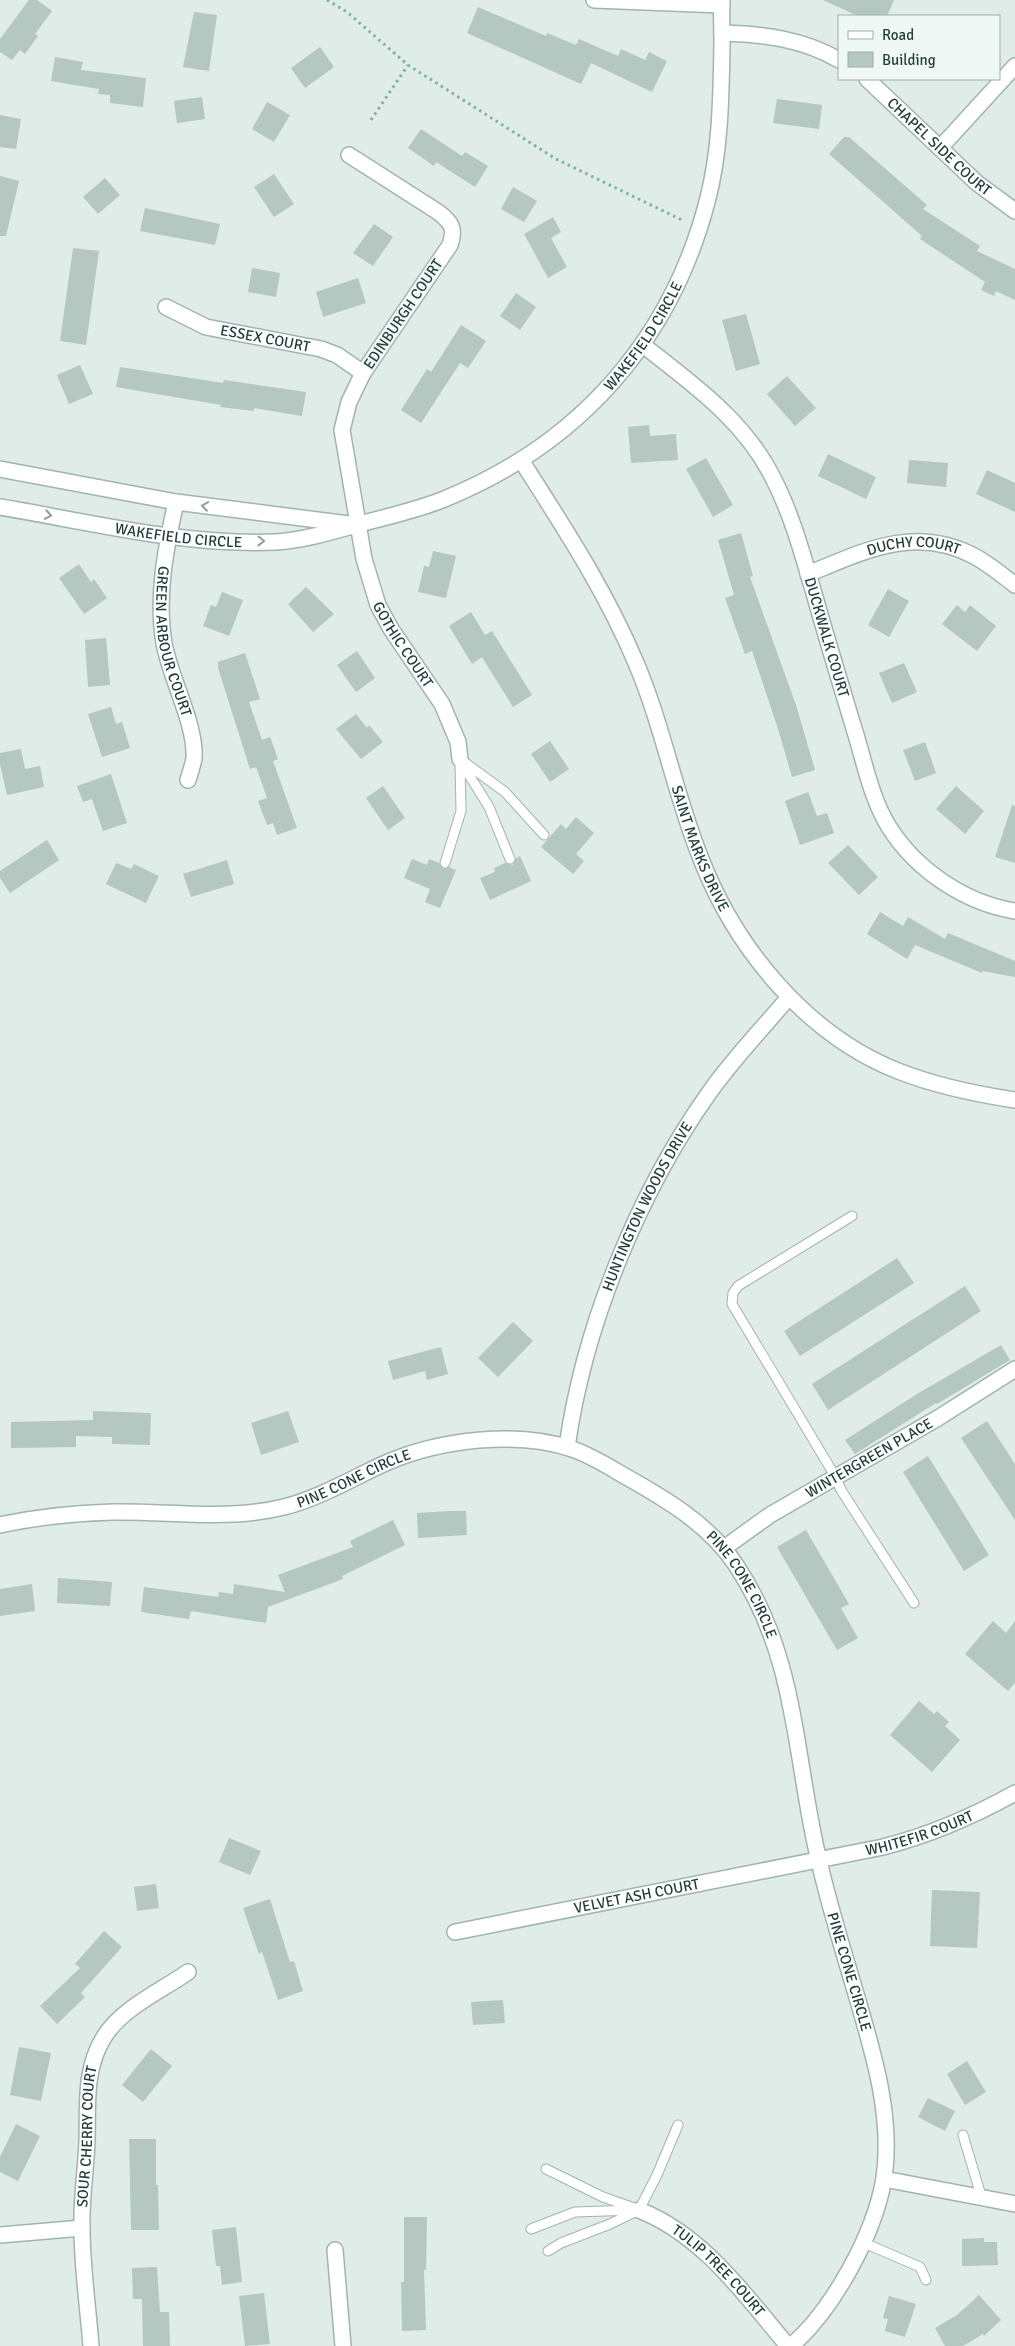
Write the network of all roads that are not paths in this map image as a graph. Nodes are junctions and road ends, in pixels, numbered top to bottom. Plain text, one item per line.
1 (594, 0) edge
2 (722, 3) edge
3 (722, 33) junction
4 (838, 60) edge
5 (1015, 66) edge
6 (868, 80) edge
7 (940, 148) junction
8 (349, 155) dead end
9 (1015, 211) edge
10 (166, 307) dead end
11 (643, 345) junction
12 (363, 373) junction
13 (521, 460) junction
14 (0, 469) edge
15 (176, 502) junction
16 (0, 506) edge
17 (358, 525) junction
18 (168, 536) junction
19 (808, 574) junction
20 (1015, 585) edge
21 (460, 759) junction
22 (188, 780) dead end
23 (544, 835) dead end
24 (510, 859) dead end
25 (445, 863) dead end
26 (1015, 910) edge
27 (788, 997) junction
28 (1015, 1100) edge
29 (852, 1216) dead end
30 (1015, 1369) edge
31 (567, 1447) junction
32 (835, 1476) junction
33 (0, 1525) edge
34 (724, 1548) junction
35 (914, 1603) dead end
36 (1015, 1793) edge
37 (818, 1859) junction
38 (455, 1932) dead end
39 (188, 1972) dead end
40 (678, 2125) dead end
41 (963, 2135) dead end
42 (546, 2169) dead end
43 (884, 2178) junction
44 (982, 2199) junction
45 (1015, 2204) edge
46 (639, 2210) junction
47 (82, 2228) junction
48 (531, 2230) dead end
49 (0, 2235) edge
50 (862, 2242) junction
51 (335, 2250) dead end
52 (548, 2251) dead end
53 (926, 2280) dead end
54 (91, 2346) edge
55 (343, 2346) edge
56 (789, 2346) edge

1 - 2 street
2 - 3 street, WAKEFIELD CIRCLE
3 - 4 street
3 - 11 street, WAKEFIELD CIRCLE
5 - 7 street
6 - 7 street, CHAPEL SIDE COURT
7 - 9 street, CHAPEL SIDE COURT
8 - 12 street, EDINBURGH COURT
10 - 12 street, ESSEX COURT
11 - 13 street, WAKEFIELD CIRCLE
11 - 19 street, DUCKWALK COURT
12 - 17 street, EDINBURGH COURT
13 - 17 street, WAKEFIELD CIRCLE
13 - 27 street, SAINT MARKS DRIVE
14 - 15 street, WAKEFIELD CIRCLE
17 -> 15 street, WAKEFIELD CIRCLE
15 - 18 street, GREEN ARBOUR COURT
16 -> 18 street, WAKEFIELD CIRCLE
18 -> 17 street, WAKEFIELD CIRCLE
17 - 21 street, GOTHIC COURT
18 - 22 street, GREEN ARBOUR COURT
19 - 20 street, DUCHY COURT
19 - 26 street, DUCKWALK COURT
21 - 23 lane
21 - 24 lane
21 - 25 lane
27 - 28 street, SAINT MARKS DRIVE
27 - 31 street, HUNTINGTON WOODS DRIVE
29 - 32 lane
30 - 32 street, WINTERGREEN PLACE
31 - 33 street, PINE CONE CIRCLE
31 - 34 street, PINE CONE CIRCLE
32 - 34 street, WINTERGREEN PLACE
32 - 35 lane
34 - 37 street, PINE CONE CIRCLE
36 - 37 street, WHITEFIR COURT
37 - 38 street, VELVET ASH COURT
37 - 43 street, PINE CONE CIRCLE
39 - 47 street, SOUR CHERRY COURT
40 - 46 lane
41 - 44 lane
42 - 46 lane
43 - 44 street
43 - 50 street, PINE CONE CIRCLE
44 - 45 street
46 - 48 lane
46 - 52 lane
46 - 56 street, TULIP TREE COURT
47 - 49 street
47 - 54 street, SOUR CHERRY COURT
50 - 53 lane
50 - 56 street, PINE CONE CIRCLE
51 - 55 street

